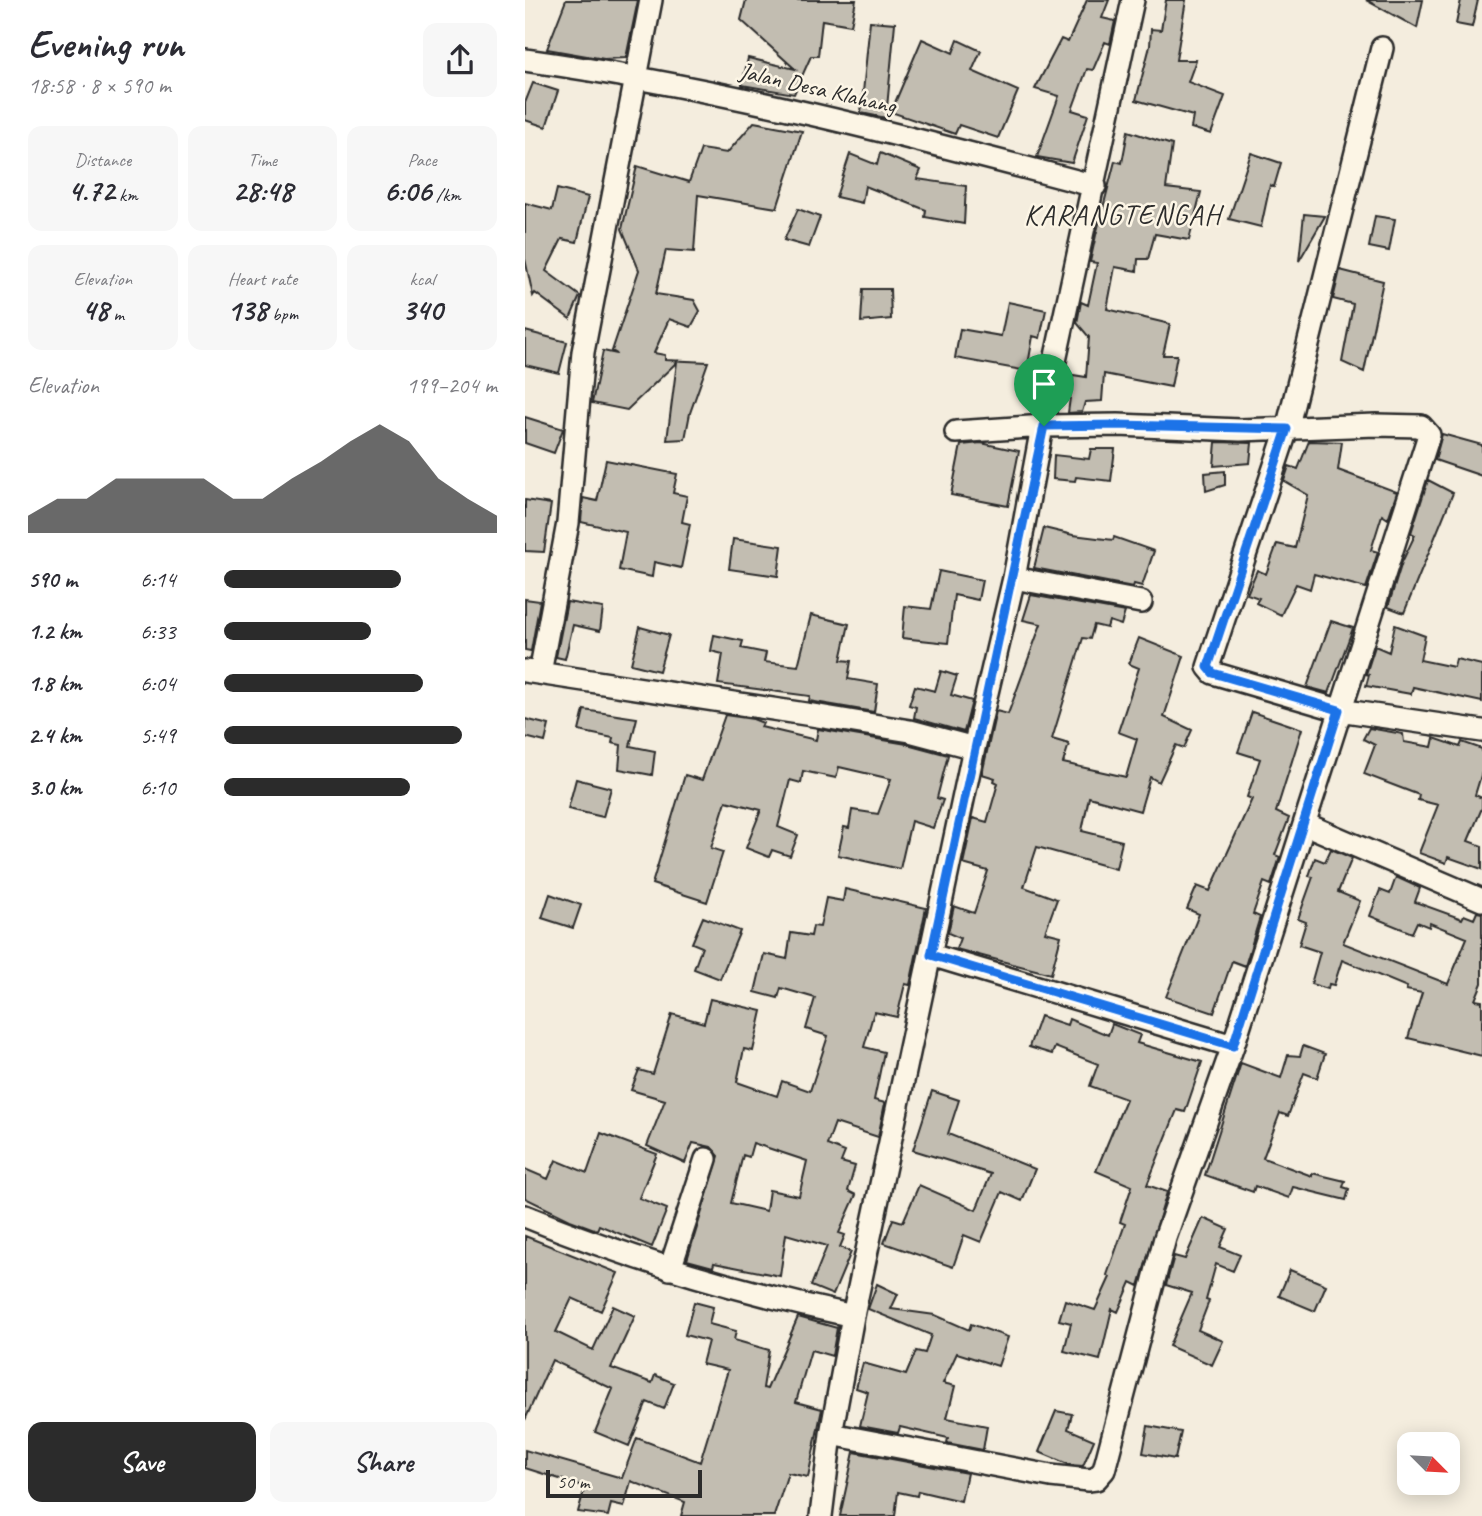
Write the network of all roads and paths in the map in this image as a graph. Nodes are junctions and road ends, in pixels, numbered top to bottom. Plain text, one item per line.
1 (651, 0) edge
2 (1133, 0) edge
3 (1382, 48) dead end
4 (525, 60) edge
5 (634, 79) junction
6 (1095, 186) junction
7 (1044, 426) junction
8 (1287, 429) junction
9 (956, 432) dead end
10 (1014, 578) junction
11 (1141, 602) dead end
12 (533, 672) edge
13 (1339, 710) junction
14 (1482, 731) edge
15 (974, 748) junction
16 (1305, 824) junction
17 (1482, 900) edge
18 (931, 955) junction
19 (1233, 1046) junction
20 (706, 1158) dead end
21 (525, 1216) edge
22 (670, 1269) junction
23 (853, 1316) junction
24 (831, 1434) junction
25 (821, 1516) edge

1 - 5 street
2 - 6 street
3 - 8 street
4 - 5 street, Jalan Desa Klahang
5 - 6 street, Jalan Desa Klahang
5 - 12 street
6 - 7 street
7 - 8 street
7 - 9 street
7 - 10 street
8 - 13 street
8 - 13 street
10 - 11 street
10 - 15 street
12 - 15 street
13 - 14 street
13 - 16 street
15 - 18 street
16 - 17 street
16 - 19 street
18 - 19 street
18 - 23 street
19 - 24 street
20 - 22 street
21 - 22 street
22 - 23 street
23 - 24 street
24 - 25 street

